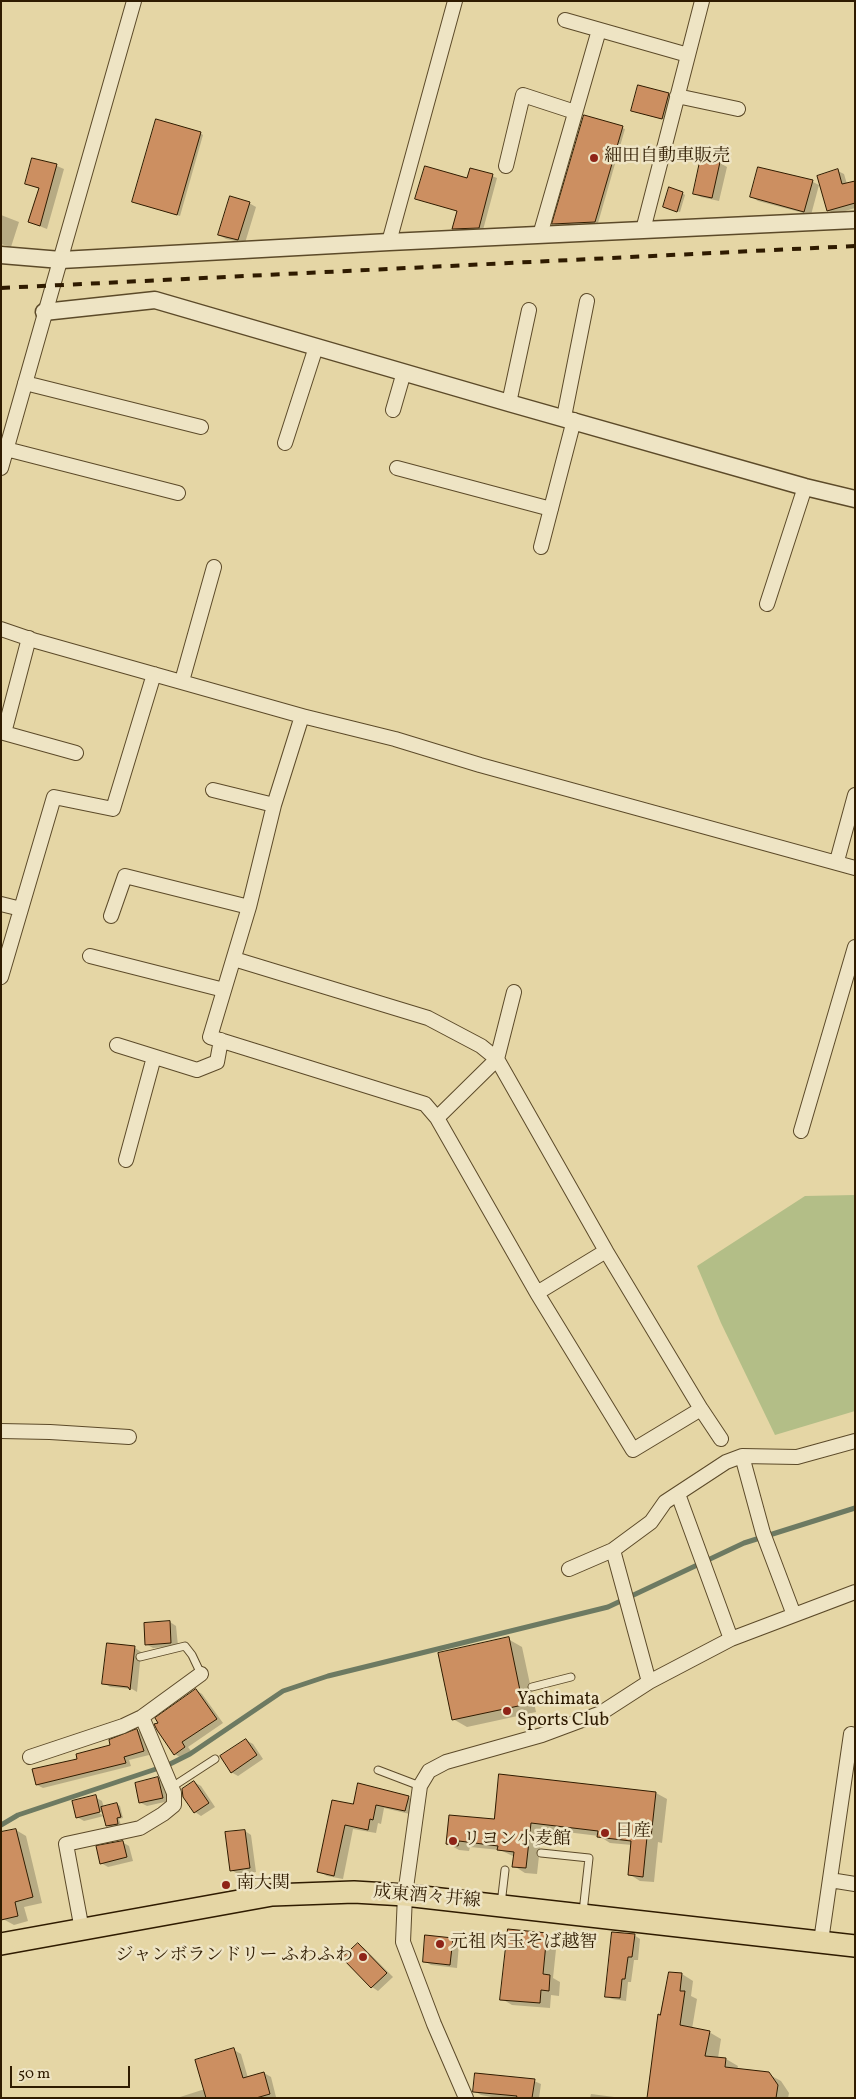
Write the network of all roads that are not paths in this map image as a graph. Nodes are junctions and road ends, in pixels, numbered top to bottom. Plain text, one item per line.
1 (134, 1) edge
2 (455, 1) edge
3 (702, 1) edge
4 (564, 20) dead end
5 (599, 30) junction
6 (688, 54) junction
7 (677, 96) junction
8 (738, 109) dead end
9 (575, 112) junction
10 (506, 166) dead end
11 (855, 220) edge
12 (643, 230) junction
13 (540, 235) junction
14 (389, 242) junction
15 (1, 256) edge
16 (60, 260) junction
17 (586, 301) dead end
18 (529, 310) dead end
19 (44, 312) junction
20 (316, 347) junction
21 (404, 372) junction
22 (25, 383) junction
23 (508, 403) junction
24 (393, 410) dead end
25 (569, 419) junction
26 (201, 427) dead end
27 (286, 443) dead end
28 (6, 449) junction
29 (1, 468) edge
30 (397, 468) dead end
31 (805, 487) junction
32 (178, 493) dead end
33 (855, 499) edge
34 (552, 509) junction
35 (541, 547) dead end
36 (214, 567) dead end
37 (767, 604) dead end
38 (1, 629) edge
39 (29, 638) junction
40 (154, 674) junction
41 (182, 681) junction
42 (302, 716) junction
43 (3, 733) edge
44 (76, 753) dead end
45 (213, 790) dead end
46 (855, 795) edge
47 (274, 805) junction
48 (837, 861) junction
49 (855, 868) edge
50 (1, 904) edge
51 (249, 907) junction
52 (21, 909) junction
53 (111, 916) dead end
54 (855, 947) edge
55 (90, 956) dead end
56 (234, 959) junction
57 (1, 977) edge
58 (224, 990) junction
59 (514, 992) dead end
60 (222, 1040) junction
61 (117, 1045) dead end
62 (154, 1057) junction
63 (497, 1059) junction
64 (437, 1118) junction
65 (801, 1131) dead end
66 (126, 1160) dead end
67 (606, 1251) junction
68 (537, 1293) junction
69 (701, 1409) junction
70 (1, 1432) edge
71 (129, 1437) dead end
72 (721, 1439) dead end
73 (855, 1441) edge
74 (742, 1456) junction
75 (678, 1494) junction
76 (613, 1550) junction
77 (569, 1569) dead end
78 (855, 1592) edge
79 (794, 1615) junction
80 (731, 1639) junction
81 (140, 1657) dead end
82 (201, 1674) joint
83 (571, 1677) dead end
84 (649, 1682) junction
85 (532, 1687) dead end
86 (142, 1717) junction
87 (855, 1734) edge
88 (30, 1756) dead end
89 (215, 1759) dead end
90 (378, 1770) dead end
91 (420, 1786) junction
92 (172, 1787) junction
93 (542, 1853) dead end
94 (506, 1870) dead end
95 (830, 1880) junction
96 (855, 1884) edge
97 (406, 1895) junction
98 (500, 1906) junction
99 (583, 1915) junction
100 (82, 1930) junction
101 (821, 1941) junction
102 (1, 1944) edge
103 (855, 1946) edge
104 (466, 2098) edge

1 - 16 street
2 - 14 street
3 - 6 street
4 - 5 street
5 - 6 street
5 - 9 street
6 - 7 street
7 - 8 street
7 - 12 street
9 - 10 street
9 - 13 street
11 - 12 street
12 - 13 street
13 - 14 street
14 - 16 street
15 - 16 street
16 - 19 street
17 - 25 street
18 - 23 street
19 - 20 street
19 - 22 street
20 - 21 street
20 - 27 street
21 - 23 street
21 - 24 street
22 - 26 street
22 - 28 street
23 - 25 street
25 - 31 street
25 - 34 street
28 - 29 street
28 - 32 street
30 - 34 street
31 - 33 street
31 - 37 street
34 - 35 street
36 - 41 street
38 - 39 street
39 - 40 street
39 - 43 street
40 - 41 street
40 - 52 street
41 - 42 street
42 - 47 street
42 - 48 street
43 - 44 street
45 - 47 street
46 - 48 street
47 - 51 street
48 - 49 street
50 - 52 street
51 - 53 street
51 - 56 street
52 - 57 street
54 - 65 street
55 - 58 street
56 - 58 street
56 - 63 street
58 - 60 street
59 - 63 street
60 - 62 street
60 - 64 street
61 - 62 street
62 - 66 street
63 - 64 street
63 - 67 street
64 - 68 street
67 - 68 street
67 - 69 street
68 - 69 street
69 - 72 street
70 - 71 street
73 - 74 street
74 - 75 street
74 - 79 street
75 - 76 street
75 - 80 street
76 - 77 street
76 - 84 street
78 - 79 street
79 - 80 street
80 - 84 street
81 - 82 lane
82 - 86 street
83 - 85 lane
84 - 91 street
86 - 88 street
86 - 92 street
87 - 95 street
89 - 92 lane
90 - 91 lane
91 - 97 street
92 - 100 street
93 - 99 lane
94 - 98 lane
95 - 96 street
95 - 101 street
97 - 98 main road, 成東酒々井線
97 - 100 main road, 成東酒々井線
97 - 104 street
98 - 99 main road, 成東酒々井線
99 - 101 main road, 成東酒々井線
100 - 102 main road, 成東酒々井線
101 - 103 main road, 成東酒々井線

